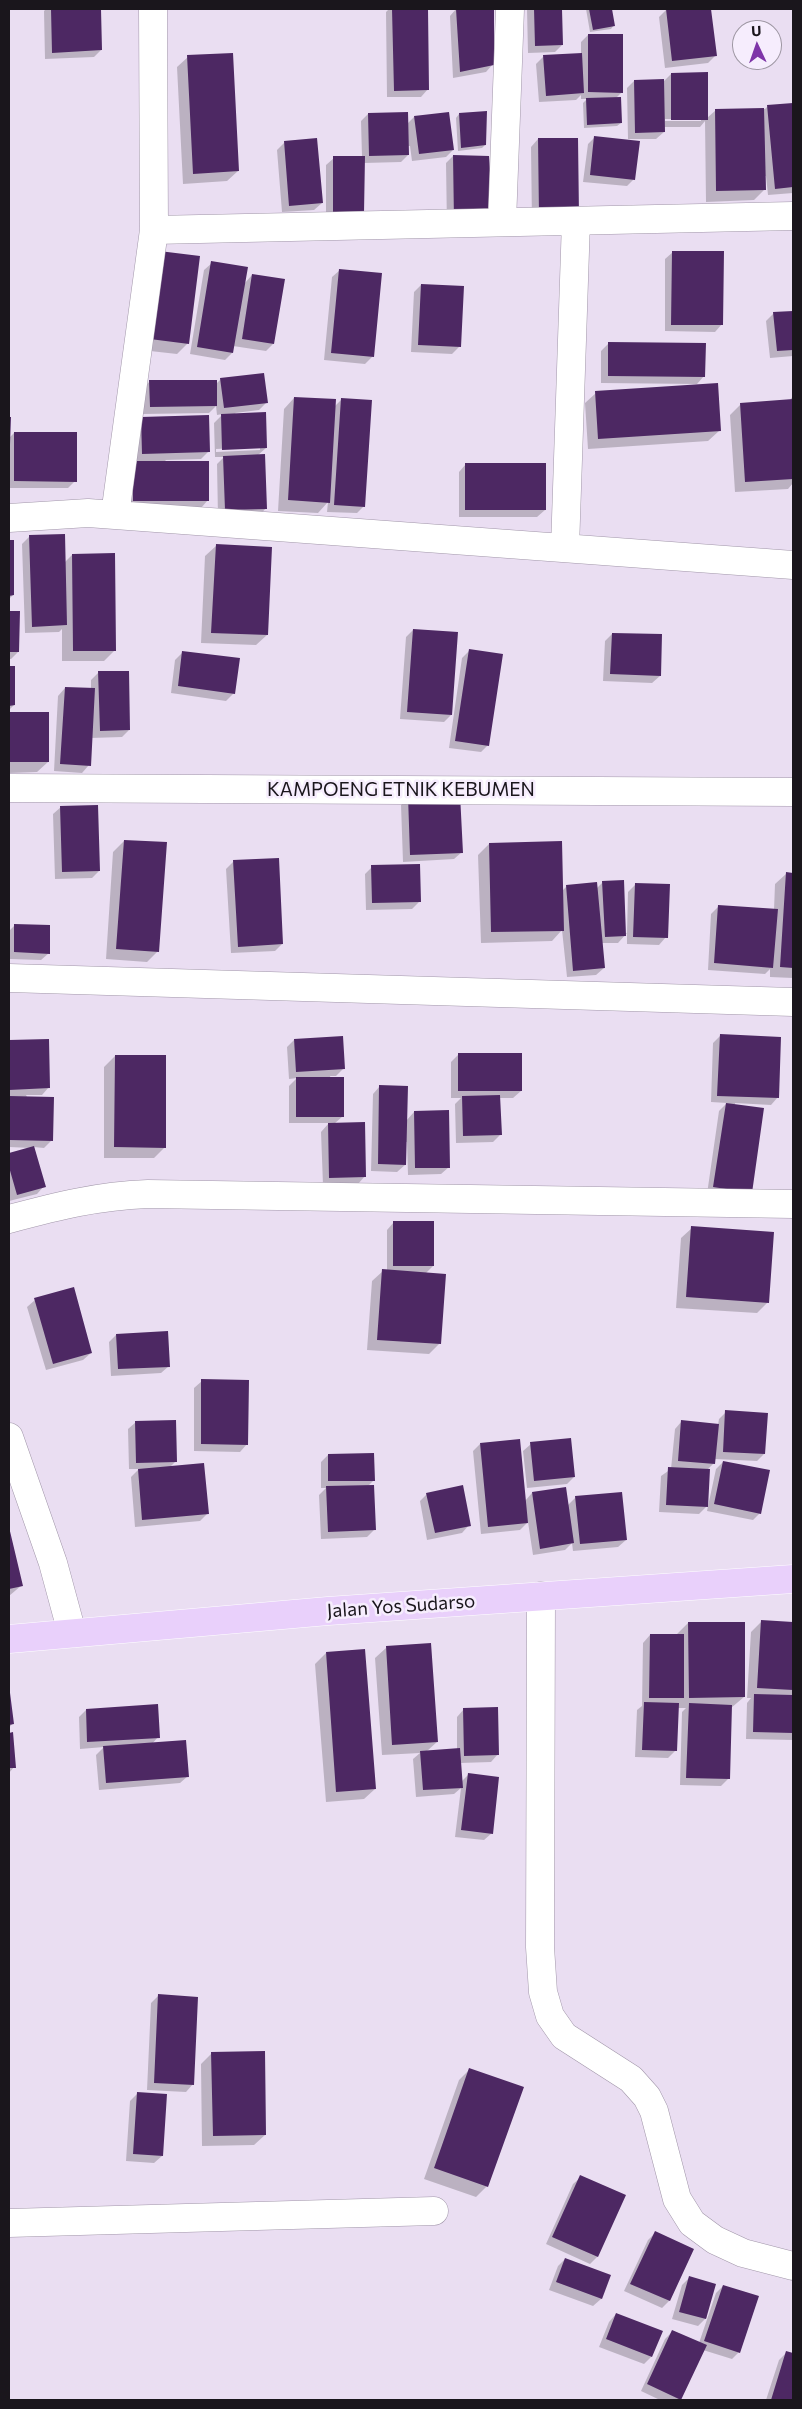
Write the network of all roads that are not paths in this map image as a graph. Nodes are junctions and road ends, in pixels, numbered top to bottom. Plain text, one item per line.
1 (152, 9) edge
2 (510, 9) edge
3 (793, 216) edge
4 (576, 221) junction
5 (502, 222) junction
6 (154, 230) junction
7 (115, 515) junction
8 (9, 518) edge
9 (565, 548) junction
10 (793, 565) edge
11 (9, 788) edge
12 (793, 792) edge
13 (9, 978) edge
14 (793, 1002) edge
15 (793, 1204) edge
16 (9, 1219) edge
17 (9, 1437) edge
18 (793, 1579) edge
19 (541, 1596) junction
20 (72, 1633) junction
21 (9, 1639) edge
22 (434, 2211) dead end
23 (9, 2223) edge
24 (793, 2266) edge

1 - 6 street
2 - 5 street
3 - 4 street
4 - 5 street
4 - 9 street
5 - 6 street
6 - 7 street
7 - 8 street
7 - 9 street
9 - 10 street
11 - 12 street, KAMPOENG ETNIK KEBUMEN
13 - 14 street
15 - 16 street
17 - 20 street
18 - 19 main road, Jalan Yos Sudarso
19 - 20 main road, Jalan Yos Sudarso
19 - 24 street
20 - 21 main road, Jalan Yos Sudarso
22 - 23 street

